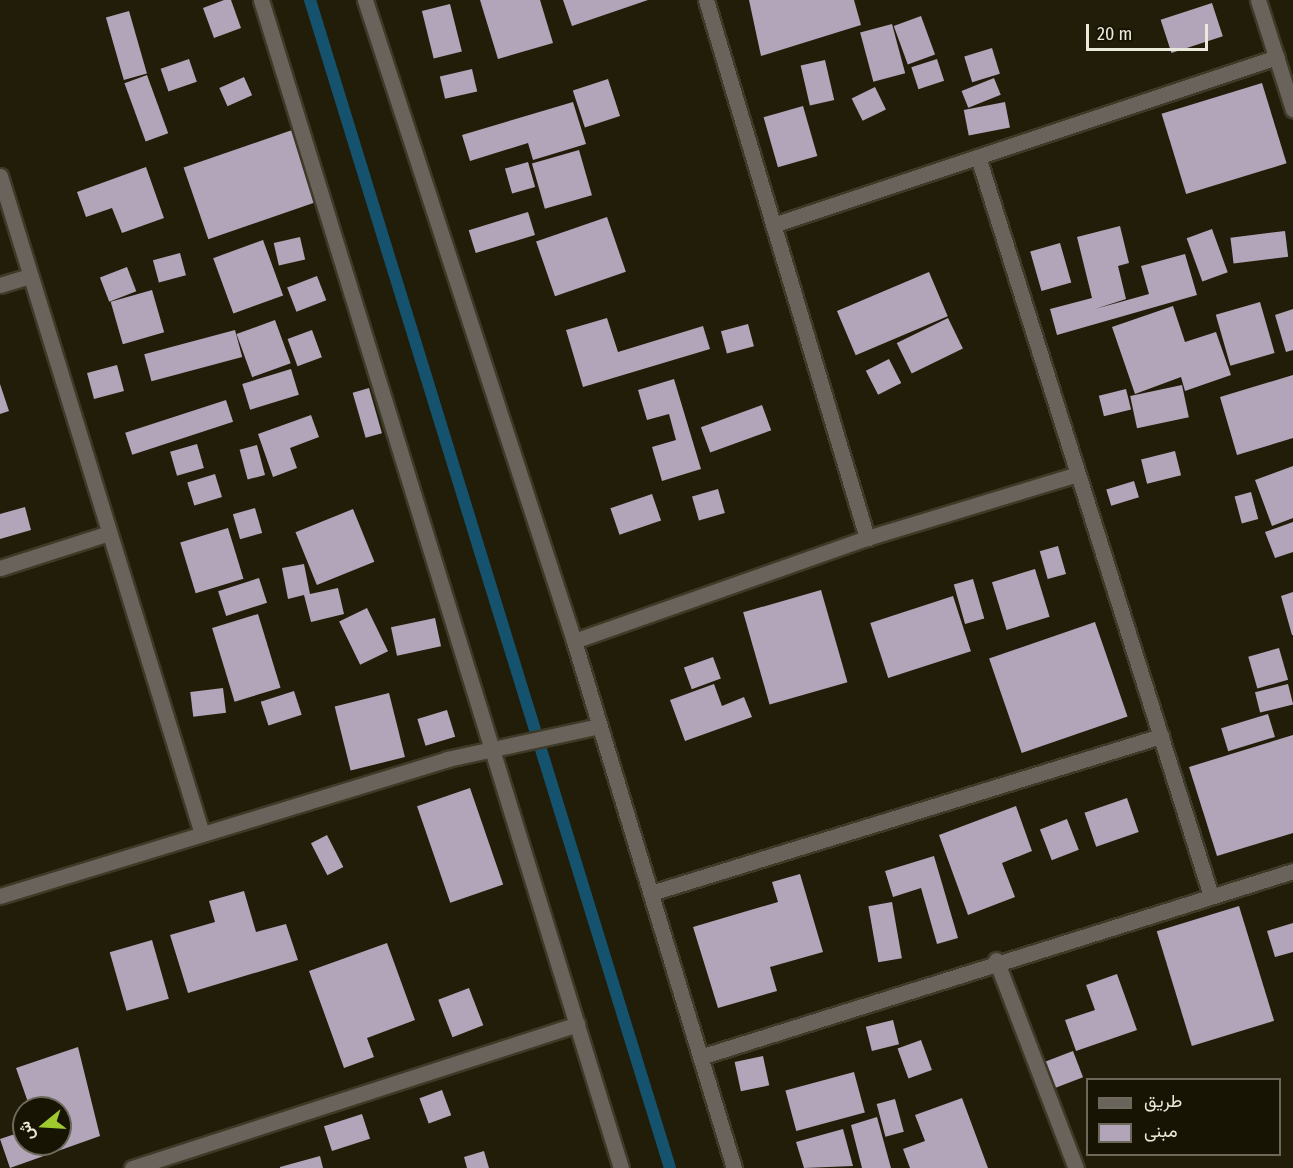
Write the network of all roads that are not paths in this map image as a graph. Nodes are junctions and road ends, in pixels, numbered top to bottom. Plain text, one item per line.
1 (261, 0) edge
2 (365, 0) edge
3 (706, 0) edge
4 (1258, 0) edge
5 (1277, 57) junction
6 (1293, 110) edge
7 (979, 160) junction
8 (0, 176) edge
9 (773, 225) junction
10 (29, 276) junction
11 (0, 285) edge
12 (1077, 474) junction
13 (106, 534) junction
14 (867, 538) junction
15 (0, 568) edge
16 (574, 641) junction
17 (599, 726) junction
18 (1161, 736) junction
19 (494, 748) junction
20 (202, 834) junction
21 (1293, 871) edge
22 (651, 893) junction
23 (0, 896) edge
24 (1211, 896) junction
25 (996, 960) junction
26 (577, 1024) junction
27 (700, 1057) junction
28 (132, 1168) edge
29 (621, 1168) edge
30 (734, 1168) edge
31 (1076, 1168) edge

1 - 19 street
2 - 16 street
3 - 9 street
4 - 5 street
5 - 6 street
5 - 7 street
7 - 9 street
7 - 12 street
8 - 10 street
9 - 14 street
10 - 11 street
10 - 13 street
12 - 14 street
12 - 18 street
13 - 15 street
13 - 20 street
14 - 16 street
16 - 17 street
17 - 19 street
17 - 22 street
18 - 22 street
18 - 24 street
19 - 20 street
19 - 26 street
20 - 23 street
21 - 24 street
22 - 27 street
24 - 25 street
25 - 27 street
25 - 31 street
26 - 28 street
26 - 29 street
27 - 30 street

